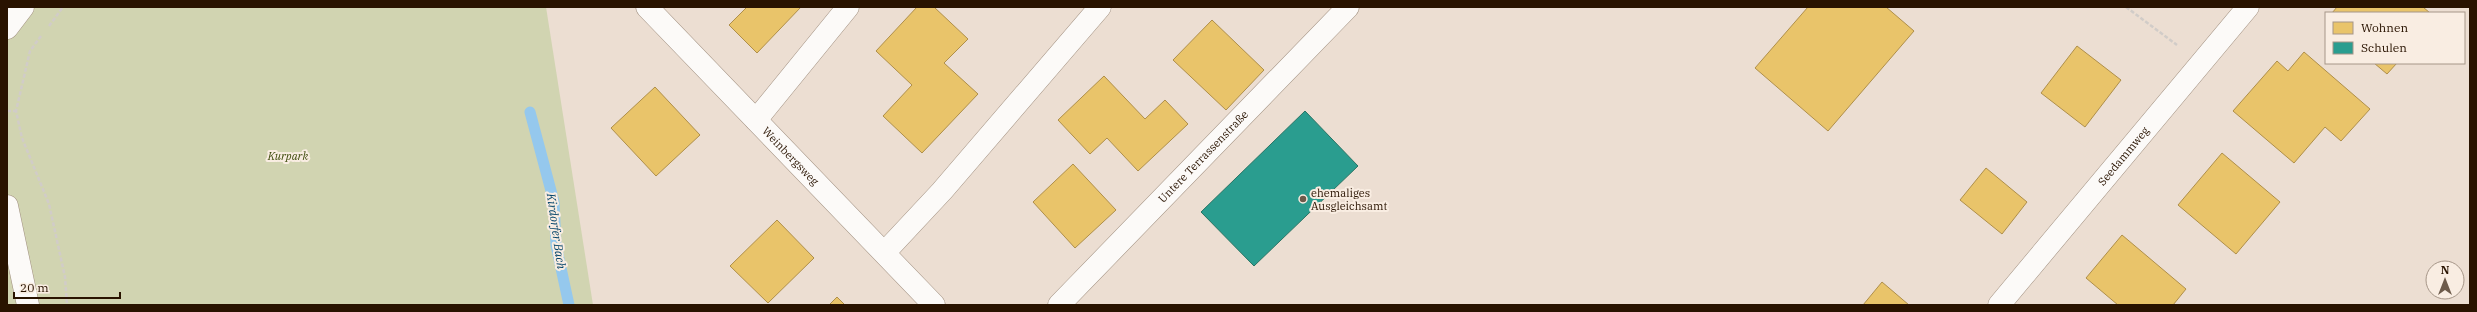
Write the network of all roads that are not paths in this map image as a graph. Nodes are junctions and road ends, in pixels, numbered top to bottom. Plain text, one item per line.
1 (23, 7) edge
2 (647, 7) edge
3 (848, 7) edge
4 (1100, 7) edge
5 (1348, 7) edge
6 (2248, 7) edge
7 (7, 28) edge
8 (756, 120) junction
9 (7, 206) edge
10 (885, 252) junction
11 (28, 305) edge
12 (934, 305) edge
13 (1059, 305) edge
14 (1999, 305) edge

1 - 7 street
2 - 8 street, Weinbergsweg
3 - 8 street
4 - 10 street
5 - 13 street, Untere Terrassenstraße
6 - 14 street, Seedammweg
8 - 10 street, Weinbergsweg
9 - 11 street
10 - 12 street, Weinbergsweg

